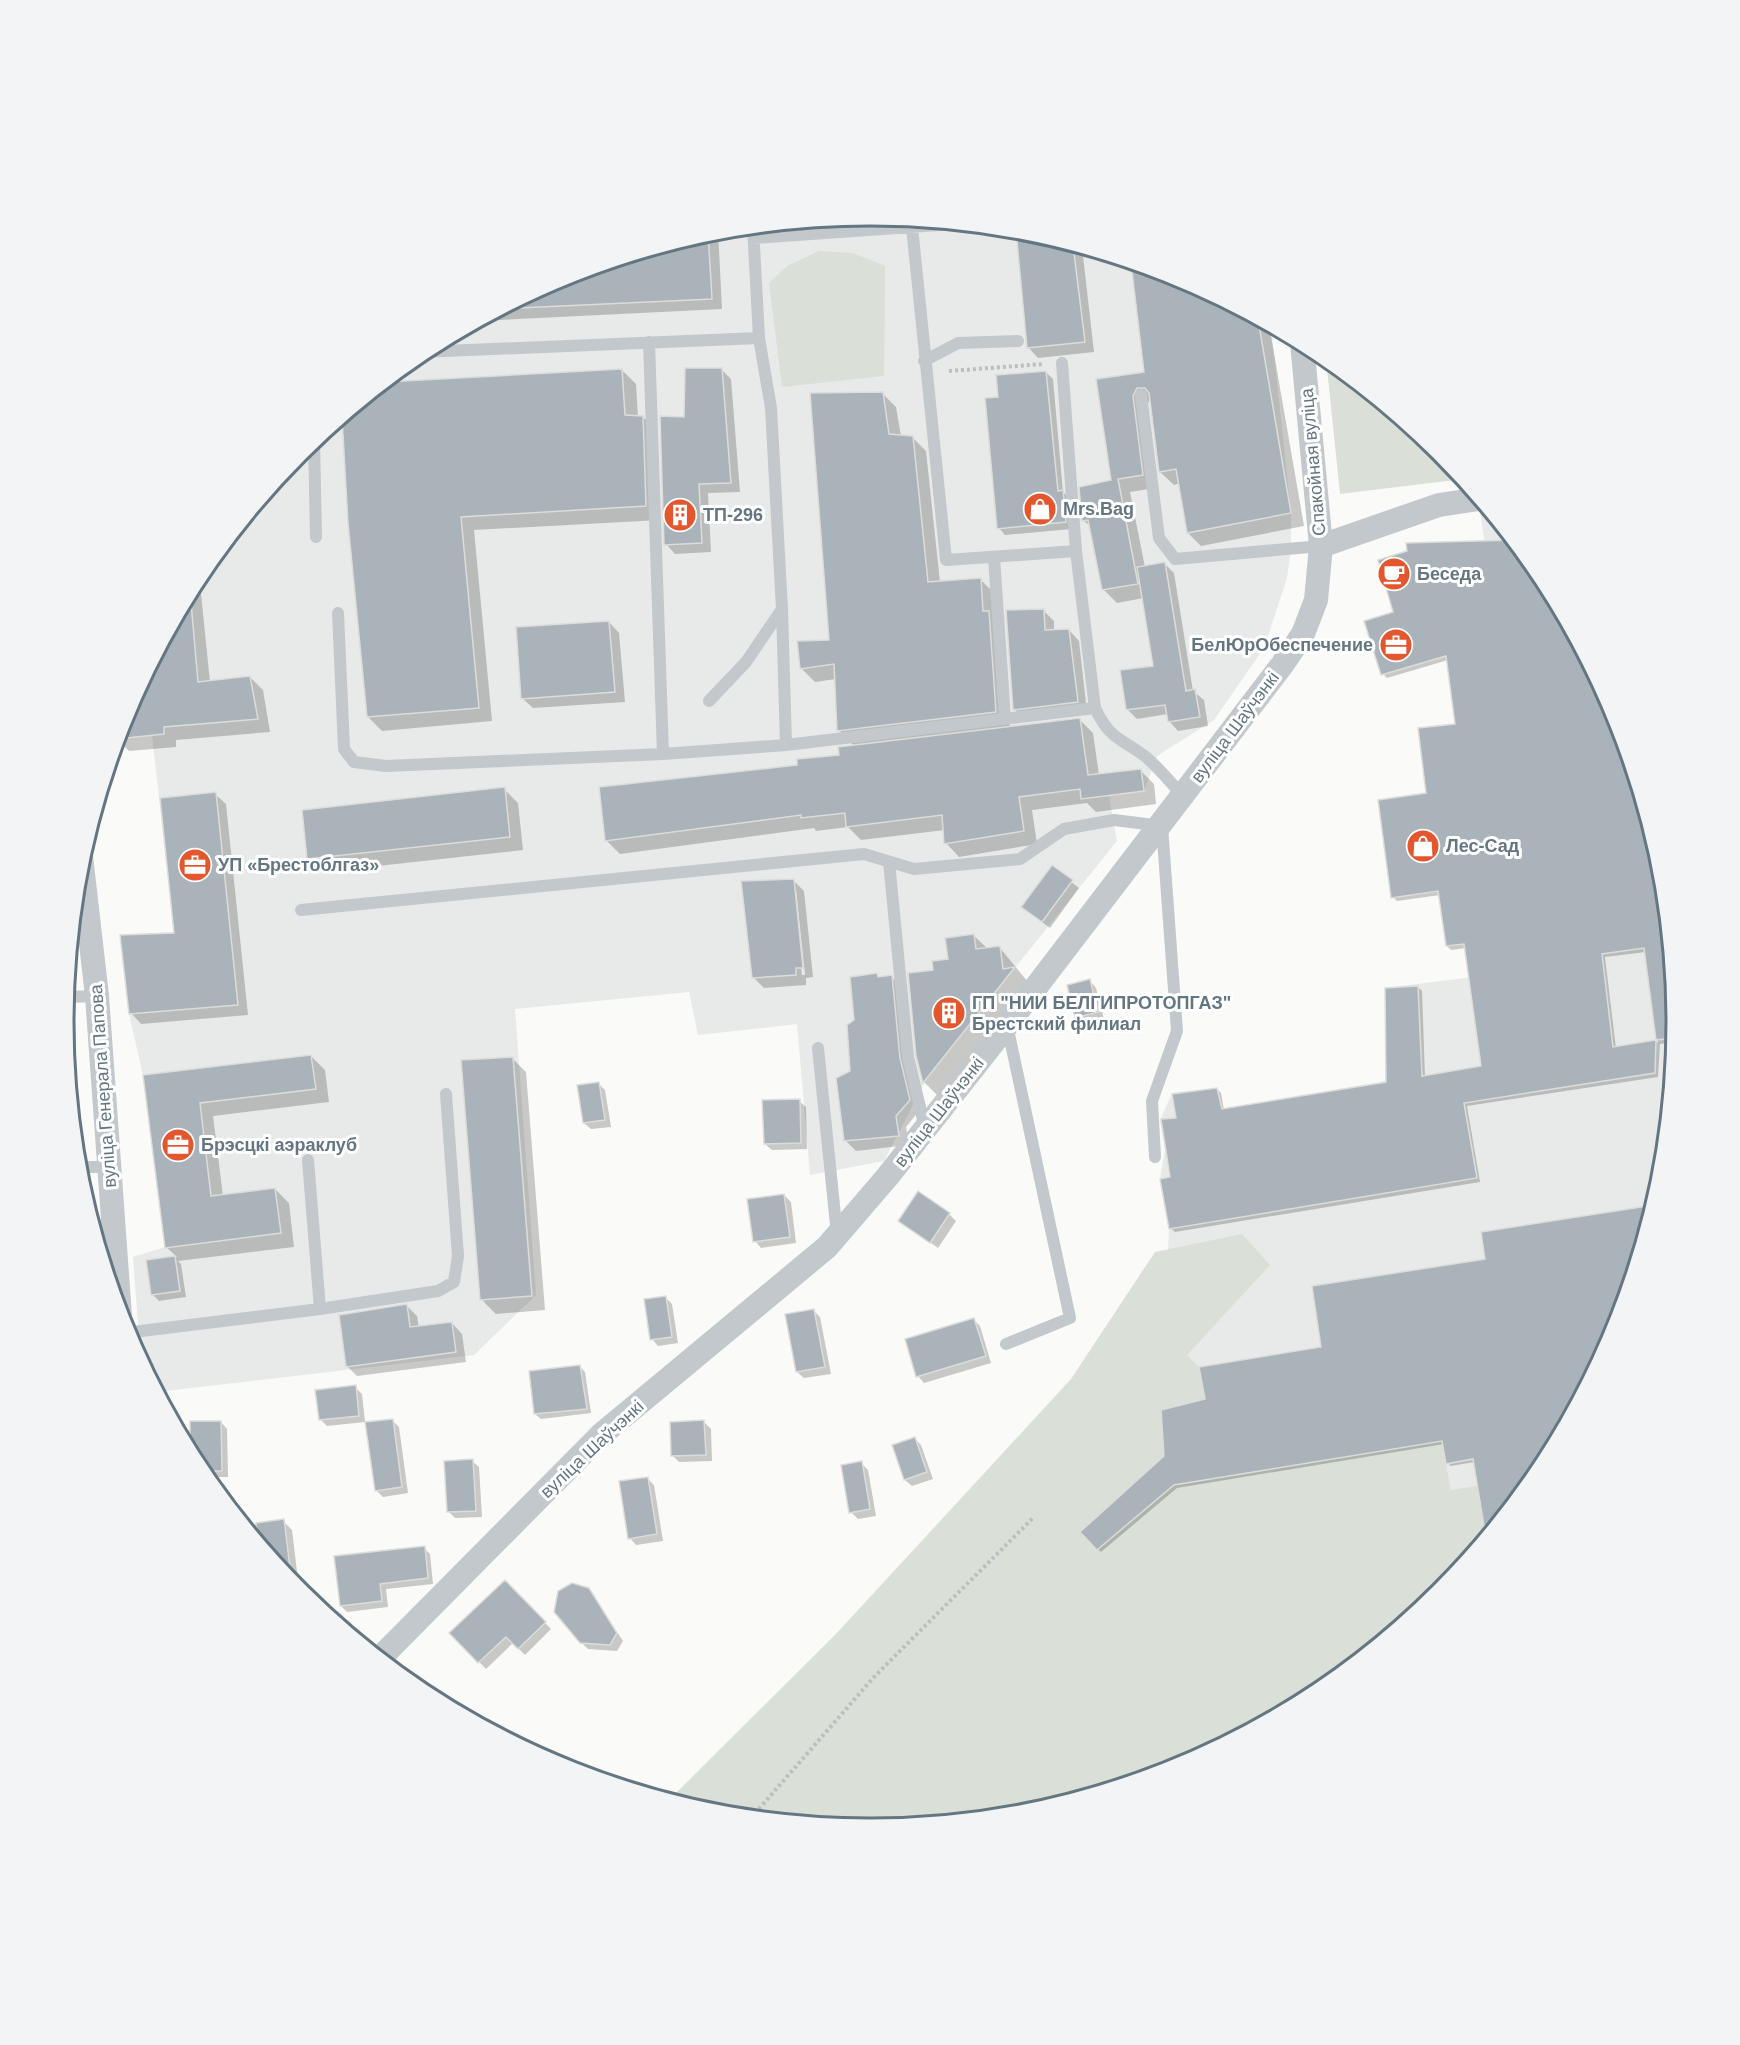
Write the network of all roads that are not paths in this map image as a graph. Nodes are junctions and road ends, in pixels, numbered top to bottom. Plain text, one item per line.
1 (904, 227) edge
2 (912, 227) edge
3 (774, 232) edge
4 (753, 235) edge
5 (759, 338) junction
6 (1018, 341) dead end
7 (649, 342) junction
8 (442, 351) edge
9 (1303, 354) edge
10 (1062, 363) road end
11 (925, 367) junction
12 (1141, 395) dead end
13 (314, 452) edge
14 (1472, 500) edge
15 (316, 537) dead end
16 (1321, 546) junction
17 (1076, 551) junction
18 (994, 557) junction
19 (782, 609) junction
20 (338, 613) dead end
21 (709, 701) dead end
22 (1095, 708) junction
23 (1005, 719) junction
24 (786, 745) junction
25 (663, 754) junction
26 (1183, 796) junction
27 (1162, 826) junction
28 (889, 862) junction
29 (85, 891) edge
30 (301, 910) dead end
31 (96, 996) junction
32 (74, 997) edge
33 (1007, 1025) junction
34 (818, 1048) dead end
35 (446, 1094) dead end
36 (926, 1128) junction
37 (1155, 1157) dead end
38 (308, 1160) dead end
39 (87, 1167) edge
40 (109, 1167) junction
41 (837, 1236) junction
42 (118, 1283) edge
43 (320, 1309) junction
44 (136, 1332) edge
45 (1006, 1344) dead end
46 (384, 1654) edge

1 - 3 lane
2 - 11 lane
4 - 5 lane
5 - 7 lane
5 - 19 lane
6 - 11 lane
7 - 8 lane
7 - 25 lane
9 - 16 street, Спакойная вуліца
10 - 17 lane
11 - 18 lane
12 - 16 lane
13 - 15 lane
14 - 16 street
16 - 26 street, вуліца Шаўчэнкі
17 - 18 lane
17 - 22 lane
18 - 23 lane
19 - 21 lane
19 - 24 lane
20 - 25 lane
22 - 23 lane
22 - 26 lane
23 - 24 lane
24 - 25 lane
26 - 27 street, вуліца Шаўчэнкі
27 - 28 lane
27 - 33 street, вуліца Шаўчэнкі
27 - 37 lane
28 - 30 lane
28 - 36 lane
29 - 31 street, вуліца Генерала Папова
31 - 32 lane
31 - 40 street, вуліца Генерала Папова
33 - 36 street, вуліца Шаўчэнкі
33 - 45 lane
34 - 41 lane
35 - 43 lane
36 - 41 street, вуліца Шаўчэнкі
38 - 43 lane
39 - 40 lane
40 - 42 street, вуліца Генерала Папова
41 - 46 street, вуліца Шаўчэнкі
43 - 44 lane

